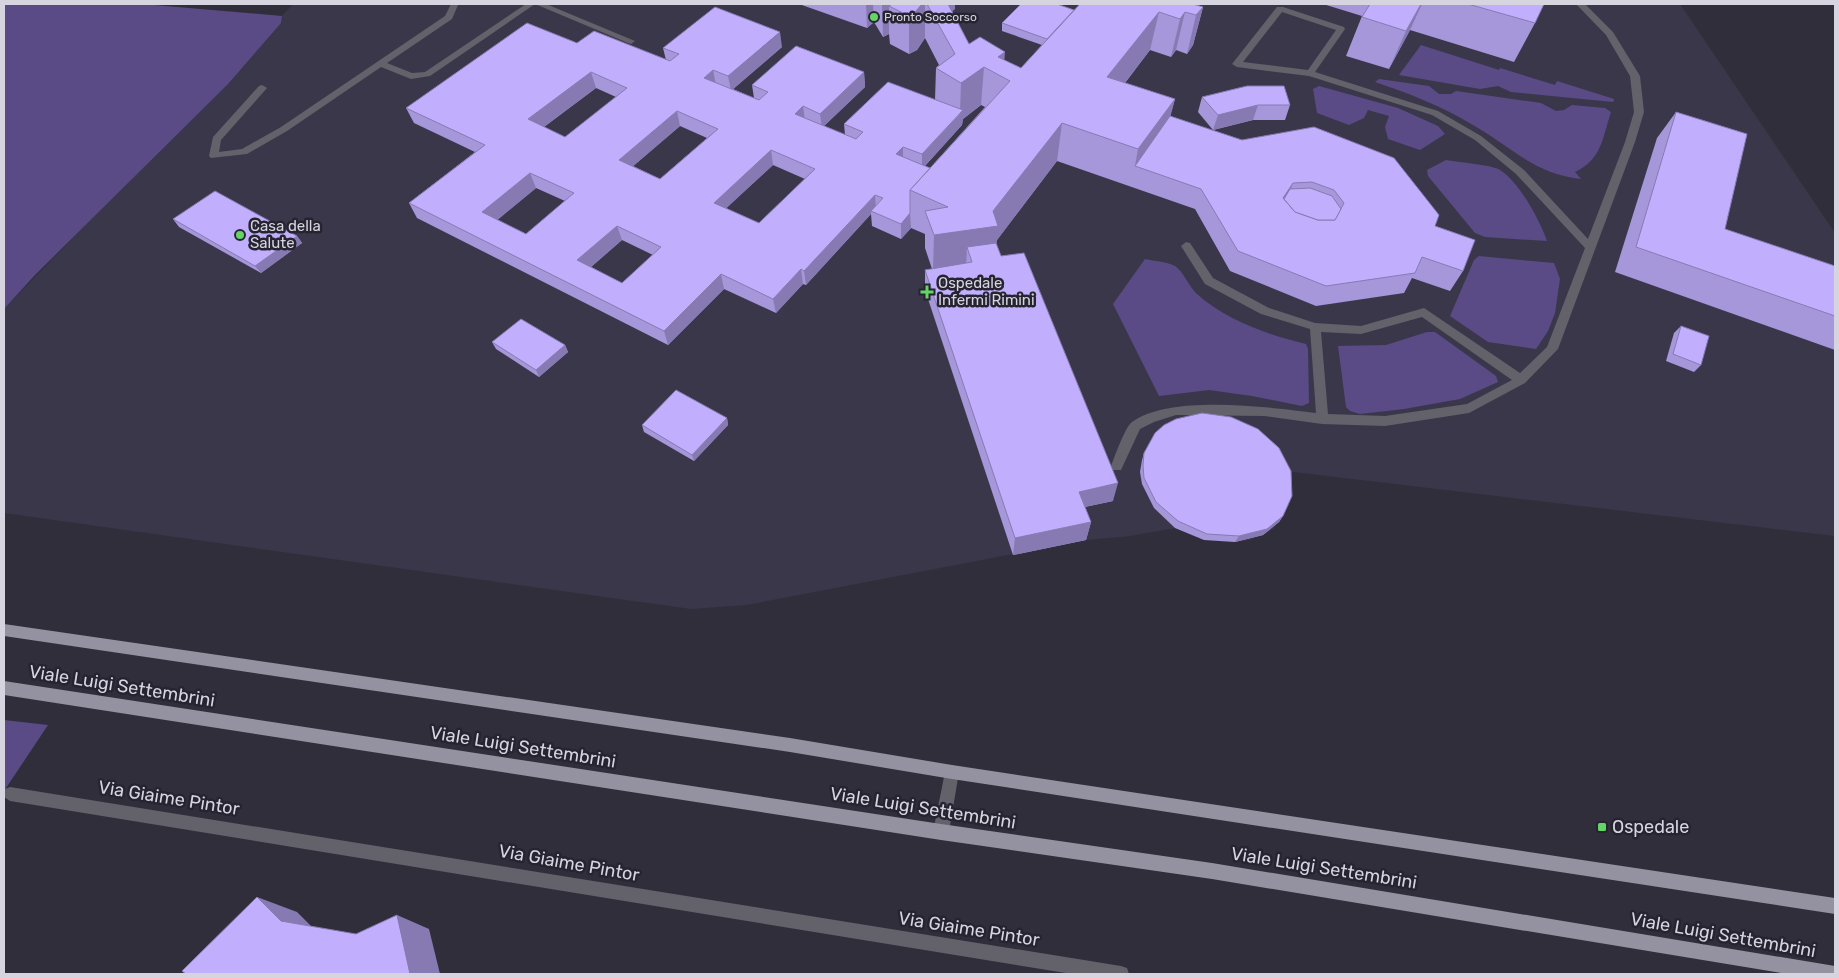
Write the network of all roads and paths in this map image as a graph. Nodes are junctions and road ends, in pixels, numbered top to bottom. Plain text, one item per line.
1 (442, 4) edge
2 (458, 4) edge
3 (531, 4) edge
4 (539, 4) edge
5 (1580, 4) edge
6 (631, 40) dead end
7 (381, 64) junction
8 (1310, 73) junction
9 (262, 88) dead end
10 (1186, 246) dead end
11 (1589, 246) junction
12 (1315, 327) junction
13 (1521, 380) junction
14 (1322, 419) junction
15 (1117, 466) dead end
16 (4, 630) edge
17 (4, 688) edge
18 (952, 772) junction
19 (10, 794) dead end
20 (941, 832) junction
21 (1835, 906) edge
22 (1121, 974) edge
23 (1835, 974) edge

1 - 2 street
2 - 7 street
3 - 7 street
4 - 6 street
5 - 11 street
7 - 9 street
8 - 8 street
8 - 11 street
10 - 12 street
11 - 13 street
12 - 13 street
12 - 14 street
13 - 14 street
14 - 15 street
16 - 18 main road
17 - 20 main road, Viale Luigi Settembrini
18 - 20 street
18 - 21 main road
19 - 22 street, Via Giaime Pintor
20 - 23 main road, Viale Luigi Settembrini

